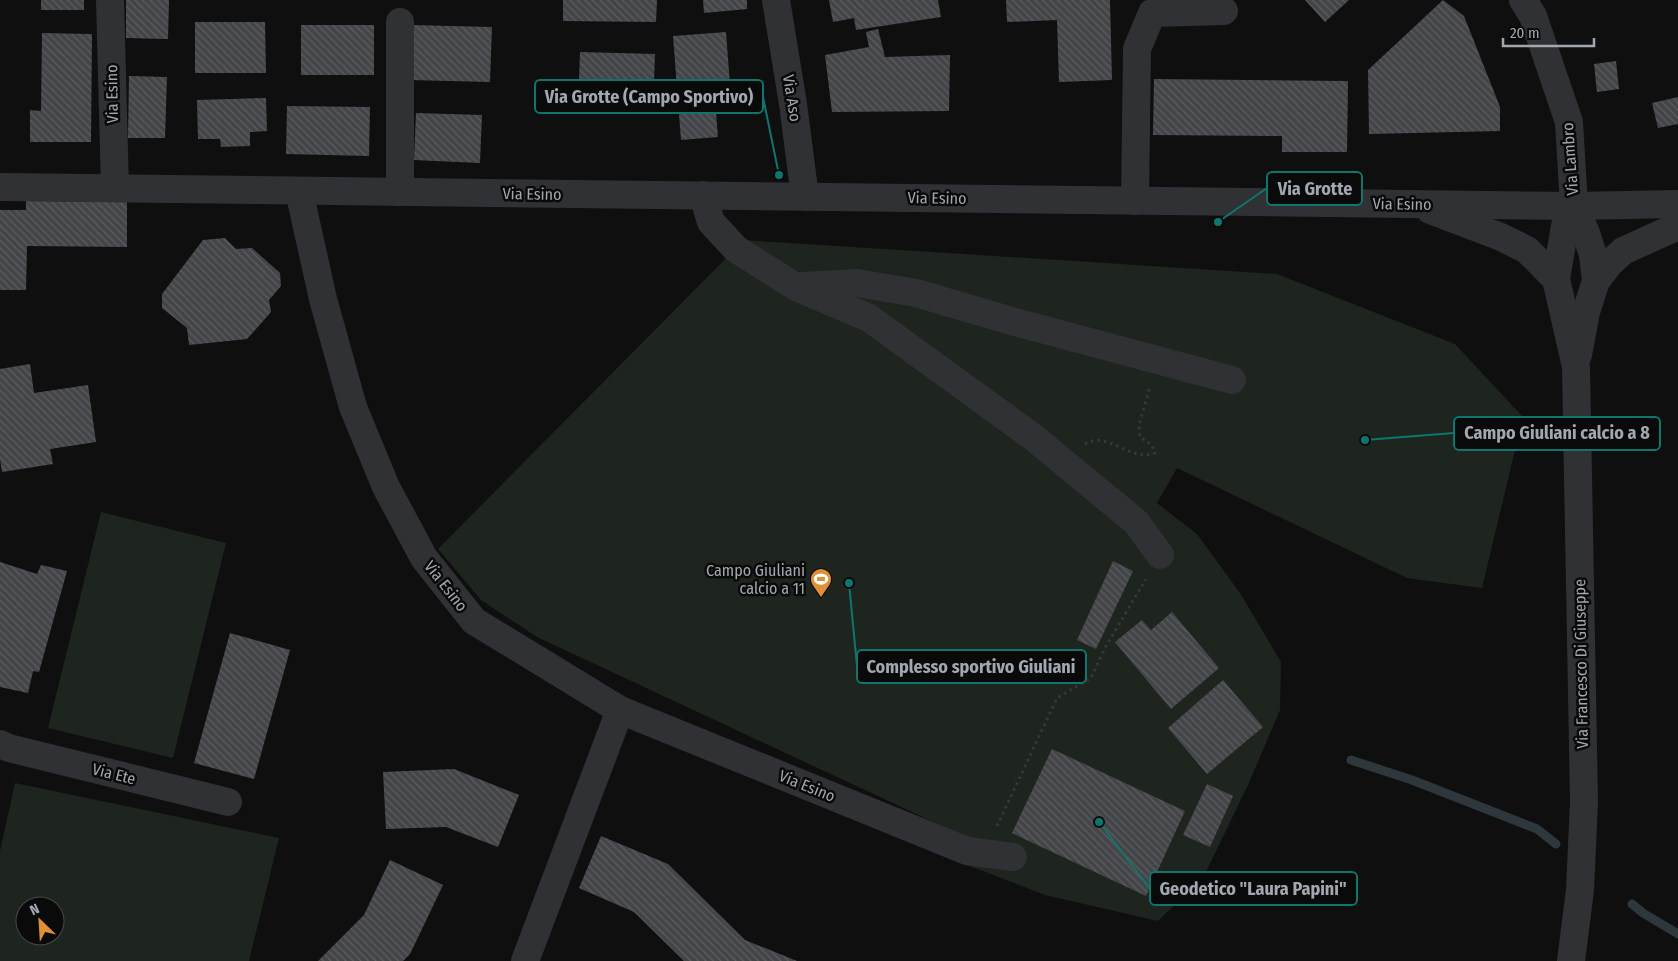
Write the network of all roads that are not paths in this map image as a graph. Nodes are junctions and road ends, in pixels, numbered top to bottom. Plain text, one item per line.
1 (110, 0) edge
2 (776, 0) edge
3 (1523, 0) edge
4 (1224, 11) dead end
5 (400, 22) dead end
6 (0, 188) edge
7 (115, 188) junction
8 (300, 191) junction
9 (400, 192) junction
10 (703, 196) junction
11 (805, 197) junction
12 (1135, 201) junction
13 (1412, 204) junction
14 (1678, 204) edge
15 (1574, 206) junction
16 (1678, 226) edge
17 (1556, 279) junction
18 (1596, 281) junction
19 (796, 287) junction
20 (1576, 367) junction
21 (1232, 380) dead end
22 (1160, 555) road end
23 (620, 710) junction
24 (0, 744) edge
25 (228, 802) dead end
26 (1013, 856) dead end
27 (525, 961) edge
28 (1571, 961) edge

1 - 7 street, Via Esino
2 - 11 street, Via Aso
3 - 15 street, Via Lambro
4 - 12 street
5 - 9 street
6 - 7 street, Via Esino
7 - 8 street, Via Esino
8 - 9 street, Via Esino
8 - 23 street, Via Esino
9 - 10 street, Via Esino
10 - 11 street, Via Esino
10 - 19 street
11 - 12 street, Via Esino
12 - 13 street, Via Esino
13 - 15 street, Via Esino
13 - 17 street
14 - 15 street, Via Esino
15 - 17 street, Via Francesco Di Giuseppe
15 - 18 street, Via Francesco Di Giuseppe
16 - 18 street, Via Francesco Di Giuseppe
17 - 20 street, Via Francesco Di Giuseppe
18 - 20 street, Via Francesco Di Giuseppe
19 - 21 street
19 - 22 street
20 - 28 street, Via Francesco Di Giuseppe
23 - 26 street, Via Esino
23 - 27 street
24 - 25 street, Via Ete

